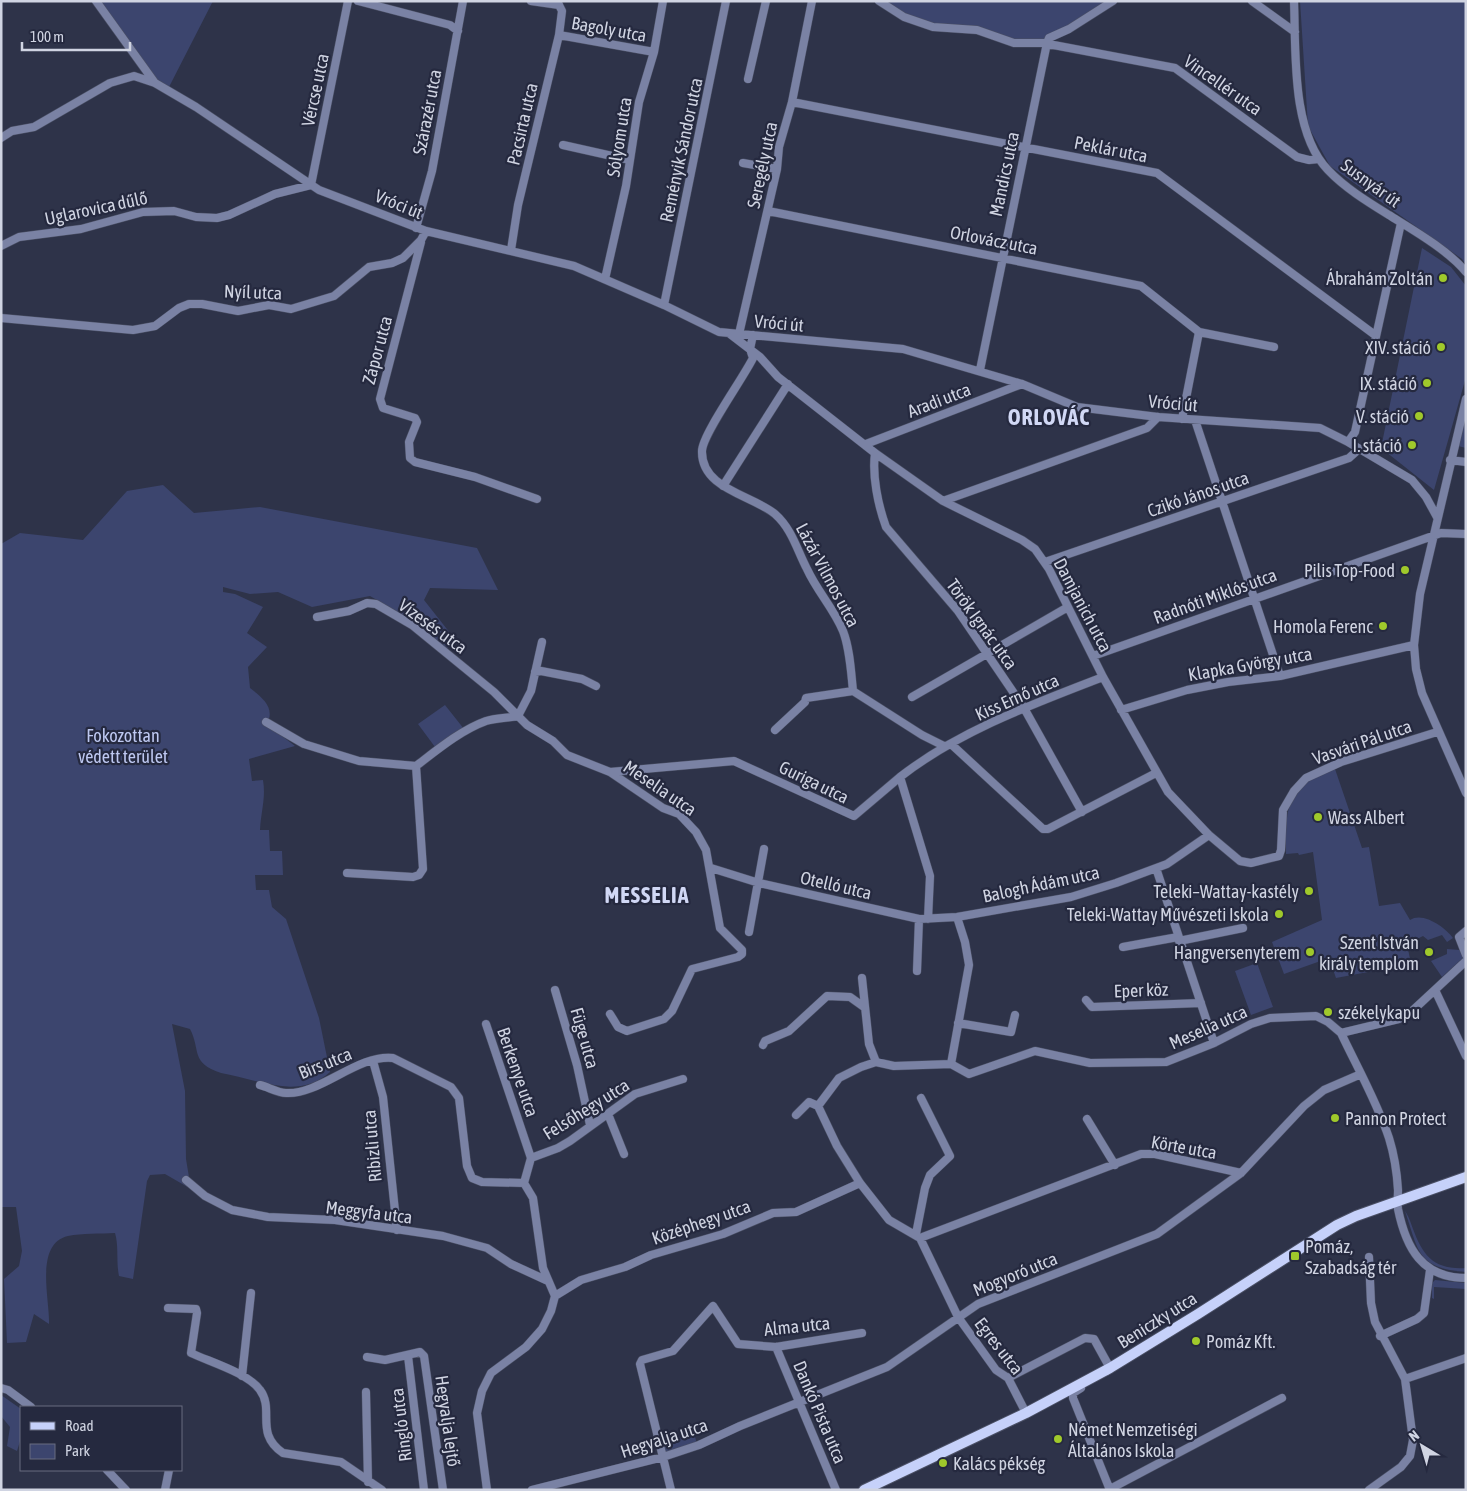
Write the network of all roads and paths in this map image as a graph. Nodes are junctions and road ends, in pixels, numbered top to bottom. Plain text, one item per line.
1 (96, 1) edge
2 (348, 1) edge
3 (358, 1) edge
4 (463, 1) edge
5 (531, 1) edge
6 (663, 1) edge
7 (726, 1) edge
8 (766, 1) edge
9 (812, 1) edge
10 (878, 1) edge
11 (1114, 1) edge
12 (1252, 1) edge
13 (1294, 1) edge
14 (561, 3) edge
15 (458, 31) junction
16 (1063, 32) junction
17 (1295, 32) junction
18 (559, 35) junction
19 (1047, 43) junction
20 (1071, 48) junction
21 (654, 52) junction
22 (748, 79) dead end
23 (155, 83) junction
24 (792, 102) junction
25 (1, 138) edge
26 (563, 145) dead end
27 (1024, 148) junction
28 (1319, 159) junction
29 (630, 160) junction
30 (743, 162) dead end
31 (776, 169) junction
32 (311, 185) junction
33 (768, 211) junction
34 (1401, 223) junction
35 (416, 228) junction
36 (426, 231) junction
37 (421, 240) junction
38 (1, 246) edge
39 (511, 250) junction
40 (1003, 257) junction
41 (1466, 272) edge
42 (605, 279) junction
43 (664, 305) junction
44 (1, 318) edge
45 (1200, 332) junction
46 (730, 334) junction
47 (739, 334) junction
48 (753, 335) junction
49 (1375, 335) junction
50 (1274, 347) dead end
51 (750, 350) junction
52 (980, 370) junction
53 (788, 384) junction
54 (1022, 384) junction
55 (1466, 399) edge
56 (1158, 417) junction
57 (1182, 419) junction
58 (1195, 420) junction
59 (1348, 442) junction
60 (866, 444) junction
61 (1359, 449) junction
62 (875, 453) junction
63 (1450, 460) junction
64 (1466, 462) edge
65 (723, 486) junction
66 (1426, 496) junction
67 (1442, 498) junction
68 (537, 499) dead end
69 (943, 501) junction
70 (1222, 502) junction
71 (1436, 518) junction
72 (1466, 534) edge
73 (1432, 536) junction
74 (1045, 562) junction
75 (1255, 598) junction
76 (1068, 607) junction
77 (317, 617) dead end
78 (542, 642) dead end
79 (1414, 644) junction
80 (986, 652) junction
81 (1093, 656) junction
82 (535, 672) junction
83 (1280, 676) junction
84 (1103, 677) junction
85 (596, 686) dead end
86 (853, 691) junction
87 (912, 697) dead end
88 (1024, 708) junction
89 (1121, 710) junction
90 (518, 716) junction
91 (266, 722) dead end
92 (775, 730) dead end
93 (1437, 732) junction
94 (948, 745) junction
95 (416, 766) junction
96 (610, 772) junction
97 (1156, 773) junction
98 (900, 777) junction
99 (1466, 793) edge
100 (1082, 812) junction
101 (1209, 835) junction
102 (764, 849) dead end
103 (1237, 858) joint
104 (711, 868) junction
105 (1156, 868) junction
106 (347, 873) dead end
107 (759, 883) junction
108 (957, 917) junction
109 (919, 919) junction
110 (928, 919) junction
111 (1243, 928) dead end
112 (1466, 931) edge
113 (749, 932) dead end
114 (1178, 939) junction
115 (1123, 947) dead end
116 (1466, 955) edge
117 (1466, 961) edge
118 (917, 971) dead end
119 (862, 978) dead end
120 (555, 990) dead end
121 (1435, 990) junction
122 (1086, 1000) dead end
123 (1201, 1003) junction
124 (864, 1007) junction
125 (610, 1014) dead end
126 (1015, 1015) dead end
127 (958, 1023) junction
128 (486, 1024) dead end
129 (1341, 1033) junction
130 (1214, 1042) junction
131 (763, 1045) dead end
132 (1466, 1056) edge
133 (373, 1061) junction
134 (876, 1062) junction
135 (950, 1064) junction
136 (1361, 1074) junction
137 (683, 1079) dead end
138 (260, 1085) dead end
139 (921, 1098) dead end
140 (818, 1106) junction
141 (608, 1114) junction
142 (796, 1115) dead end
143 (1087, 1119) dead end
144 (590, 1125) junction
145 (624, 1154) dead end
146 (531, 1158) junction
147 (1115, 1165) junction
148 (1241, 1173) junction
149 (1466, 1177) edge
150 (186, 1180) dead end
151 (524, 1183) junction
152 (860, 1183) junction
153 (1397, 1202) junction
154 (397, 1230) junction
155 (918, 1236) junction
156 (1369, 1257) dead end
157 (1430, 1270) junction
158 (1466, 1278) edge
159 (548, 1281) junction
160 (251, 1293) dead end
161 (556, 1296) junction
162 (168, 1308) dead end
163 (958, 1317) junction
164 (862, 1333) dead end
165 (1380, 1336) junction
166 (776, 1347) junction
167 (408, 1356) junction
168 (367, 1357) dead end
169 (1466, 1358) edge
170 (1110, 1368) junction
171 (242, 1376) junction
172 (1008, 1378) junction
173 (1405, 1379) junction
174 (1, 1388) edge
175 (366, 1392) dead end
176 (1282, 1398) dead end
177 (800, 1402) junction
178 (30, 1406) edge
179 (1026, 1413) junction
180 (663, 1457) junction
181 (108, 1471) edge
182 (169, 1471) edge
183 (368, 1482) junction
184 (1110, 1489) edge
185 (126, 1490) edge
186 (165, 1490) edge
187 (382, 1490) edge
188 (424, 1490) edge
189 (443, 1490) edge
190 (487, 1490) edge
191 (532, 1490) edge
192 (671, 1490) edge
193 (836, 1490) edge
194 (864, 1490) edge
195 (1369, 1490) edge

1 - 23 street
2 - 32 street, Vércse utca
3 - 15 street
4 - 15 street, Szárazér utca
5 - 14 street
6 - 21 street, Sólyom utca
7 - 43 street, Reményik Sándor utca
8 - 22 street
9 - 24 street, Seregély utca
10 - 19 street, Vincellér utca
11 - 16 street
12 - 17 street
13 - 17 street, Susnyár út
14 - 18 street, Pacsirta utca
15 - 35 street, Szárazér utca
16 - 19 street
16 - 20 street
17 - 28 street, Susnyár út
18 - 21 street, Bagoly utca
18 - 39 street, Pacsirta utca
19 - 20 street, Vincellér utca
19 - 27 street, Mandics utca
20 - 28 street, Vincellér utca
21 - 29 street, Sólyom utca
23 - 25 street
23 - 32 street, Vróci út
24 - 27 street, Peklár utca
24 - 31 street, Seregély utca
26 - 29 street
27 - 40 street, Mandics utca
27 - 49 street, Peklár utca
28 - 34 street, Susnyár út
29 - 42 street, Sólyom utca
30 - 31 street
31 - 33 street, Seregély utca
32 - 35 street, Vróci út
32 - 38 street, Uglarovica dűlő
33 - 40 street, Orlovácz utca
33 - 47 street, Seregély utca
34 - 41 street, Susnyár út
34 - 49 street
35 - 36 street, Vróci út
36 - 37 street, Nyíl utca
36 - 39 street, Vróci út
37 - 44 street, Nyíl utca
37 - 68 street, Zápor utca
39 - 42 street, Vróci út
40 - 45 street, Orlovácz utca
40 - 52 street, Mandics utca
42 - 43 street, Vróci út
43 - 46 street, Vróci út
45 - 50 street, Orlovácz utca
45 - 57 street
46 - 47 street, Vróci út
46 - 51 street, Damjanich utca
47 - 48 street, Vróci út
48 - 51 street
48 - 52 street, Vróci út
49 - 59 street
51 - 53 street, Damjanich utca
51 - 65 street, Lázár Vilmos utca
52 - 54 street, Vróci út
53 - 60 street, Damjanich utca
53 - 65 street
54 - 56 street, Vróci út
54 - 60 street, Aradi utca
55 - 63 street
56 - 57 street, Vróci út
56 - 69 street
57 - 58 street, Vróci út
58 - 59 street, Vróci út
58 - 70 street
59 - 61 street, Vróci út
60 - 62 street, Damjanich utca
61 - 66 street, Vróci út
61 - 70 street, Czikó János utca
62 - 69 street, Damjanich utca
62 - 80 street, Török Ignác utca
63 - 64 street
63 - 67 street
65 - 86 street, Lázár Vilmos utca
66 - 67 street
66 - 71 street, Vróci út
67 - 71 street
69 - 74 street, Damjanich utca
70 - 74 street, Czikó János utca
70 - 75 street
71 - 73 street
72 - 73 street, Radnóti Miklós utca
73 - 75 street, Radnóti Miklós utca
73 - 79 street
74 - 76 street, Damjanich utca
75 - 81 street, Radnóti Miklós utca
75 - 83 street
76 - 80 street
76 - 81 street, Damjanich utca
77 - 90 street, Vízesés utca
78 - 82 street
79 - 83 street, Klapka György utca
79 - 93 street
80 - 87 street
80 - 88 street, Török Ignác utca
81 - 84 street, Damjanich utca
82 - 85 street
82 - 90 street
83 - 89 street, Klapka György utca
84 - 88 street, Kiss Ernő utca
84 - 89 street, Damjanich utca
86 - 92 street
86 - 94 street
88 - 94 street, Kiss Ernő utca
88 - 100 street, Török Ignác utca
89 - 97 street, Damjanich utca
90 - 95 street
90 - 96 street, Meselia utca
91 - 95 street
93 - 99 street
93 - 103 street, Vasvári Pál utca
94 - 98 street, Kiss Ernő utca
94 - 100 street
95 - 106 street
96 - 98 street, Guriga utca
96 - 104 street, Meselia utca
97 - 100 street
97 - 101 street, Damjanich utca
98 - 110 street
101 - 103 street, Damjanich utca
101 - 105 street, Balogh Ádám utca
102 - 107 street
104 - 107 street, Otelló utca
104 - 125 street, Meselia utca
105 - 108 street, Balogh Ádám utca
105 - 114 street
107 - 109 street, Otelló utca
107 - 113 street
108 - 110 street, Otelló utca
108 - 127 street
109 - 110 street, Otelló utca
109 - 118 street
111 - 114 street
112 - 116 street
114 - 115 street
114 - 123 street
117 - 121 street
119 - 124 street
120 - 144 street, Füge utca
121 - 129 street
121 - 132 street
122 - 123 street, Eper köz
123 - 130 street
124 - 131 street
124 - 134 street
126 - 127 street
127 - 135 street
128 - 146 street, Berkenye utca
129 - 130 street, Meselia utca
129 - 136 street
130 - 135 street, Meselia utca
133 - 138 street, Birs utca
133 - 151 street, Birs utca
133 - 154 street, Ribizli utca
134 - 135 street, Meselia utca
134 - 140 street
136 - 148 street
136 - 153 street
137 - 141 street, Felsőhegy utca
139 - 155 street
140 - 142 street
140 - 152 street
141 - 144 street, Felsőhegy utca
141 - 145 street
143 - 147 street
144 - 146 street, Felsőhegy utca
146 - 151 street, Felsőhegy utca
147 - 148 street, Körte utca
147 - 155 street, Körte utca
148 - 163 street, Mogyoró utca
149 - 153 main road, Beniczky utca
150 - 154 street, Meggyfa utca
151 - 159 street
152 - 155 street
152 - 161 street, Középhegy utca
153 - 157 street
153 - 170 main road, Beniczky utca
154 - 159 street, Meggyfa utca
155 - 163 street, Egres utca
156 - 165 street
157 - 158 street
157 - 165 street
159 - 161 street
160 - 171 street
161 - 190 street
162 - 171 street
163 - 172 street, Egres utca
163 - 177 street, Mogyoró utca
164 - 166 street, Alma utca
165 - 173 street
166 - 177 street, Dankó Pista utca
166 - 180 street, Alma utca
167 - 168 street
167 - 188 street, Ringló utca
167 - 189 street, Hegyalja lejtő
169 - 173 street
170 - 172 street
170 - 179 main road, Beniczky utca
170 - 184 street
171 - 183 street
172 - 179 street, Egres utca
173 - 195 street
174 - 178 street
175 - 183 street
176 - 184 street
177 - 180 street, Hegyalja utca
177 - 193 street, Dankó Pista utca
179 - 194 main road, Beniczky utca
180 - 191 street, Hegyalja utca
180 - 192 street
181 - 185 street
182 - 186 street
183 - 187 street

